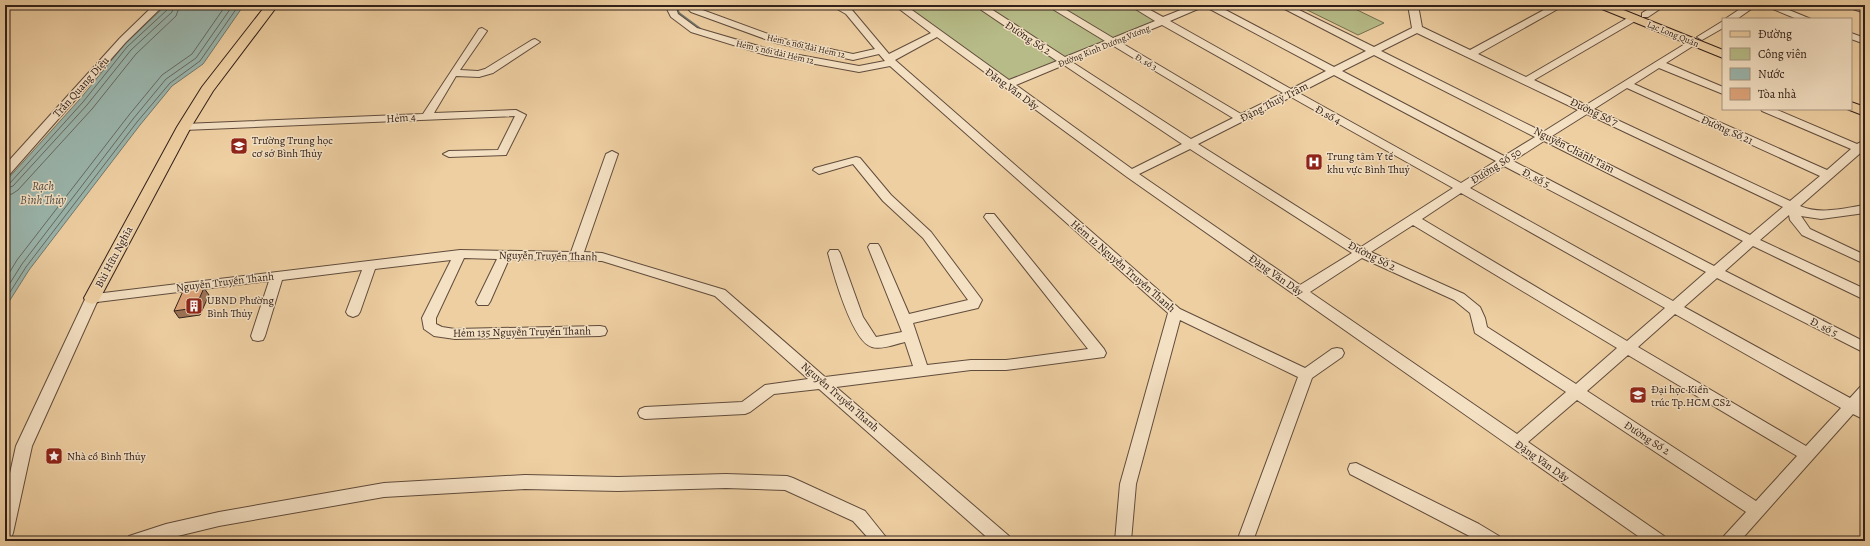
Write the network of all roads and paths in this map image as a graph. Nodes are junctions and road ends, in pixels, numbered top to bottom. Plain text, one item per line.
1 (159, 5) edge
2 (272, 5) edge
3 (670, 5) edge
4 (689, 5) edge
5 (835, 5) edge
6 (899, 5) edge
7 (979, 5) edge
8 (1051, 5) edge
9 (1134, 5) edge
10 (1201, 5) edge
11 (1209, 5) edge
12 (1282, 5) edge
13 (1413, 5) edge
14 (1560, 5) edge
15 (1601, 5) edge
16 (1621, 5) edge
17 (1661, 5) edge
18 (1752, 5) edge
19 (1768, 5) edge
20 (1850, 5) edge
21 (1865, 10) edge
22 (1639, 16) junction
23 (1732, 18) edge
24 (1803, 18) edge
25 (1163, 22) junction
26 (1722, 25) edge
27 (1417, 29) junction
28 (482, 31) dead end
29 (936, 34) junction
30 (1852, 36) edge
31 (1698, 39) junction
32 (1865, 41) edge
33 (535, 42) dead end
34 (1113, 42) junction
35 (1722, 46) edge
36 (1375, 51) junction
37 (1722, 53) edge
38 (1470, 54) junction
39 (887, 58) junction
40 (1065, 62) junction
41 (1659, 64) junction
42 (1334, 71) junction
43 (453, 73) junction
44 (1526, 80) junction
45 (1626, 84) junction
46 (1007, 85) junction
47 (1722, 91) edge
48 (1290, 93) junction
49 (1852, 97) edge
50 (1865, 102) edge
51 (1852, 106) edge
52 (1587, 109) junction
53 (1769, 110) edge
54 (1865, 112) edge
55 (426, 117) junction
56 (1240, 118) junction
57 (184, 127) junction
58 (1545, 135) junction
59 (1190, 144) junction
60 (1862, 145) edge
61 (448, 154) dead end
62 (612, 154) dead end
63 (1504, 162) junction
64 (819, 170) dead end
65 (5, 172) edge
66 (1131, 174) junction
67 (1828, 175) junction
68 (1460, 189) junction
69 (1793, 205) junction
70 (1865, 209) edge
71 (990, 217) dead end
72 (1412, 219) junction
73 (1750, 240) junction
74 (874, 247) dead end
75 (1360, 252) junction
76 (834, 253) dead end
77 (460, 254) junction
78 (505, 255) junction
79 (576, 257) junction
80 (1865, 260) edge
81 (370, 265) junction
82 (1714, 271) junction
83 (277, 276) junction
84 (1300, 292) junction
85 (1865, 295) edge
86 (92, 298) junction
87 (483, 302) dead end
88 (1674, 307) junction
89 (352, 312) dead end
90 (1174, 312) junction
91 (905, 320) junction
92 (600, 331) dead end
93 (258, 336) dead end
94 (909, 336) junction
95 (1626, 348) junction
96 (1865, 348) edge
97 (1337, 353) dead end
98 (922, 371) junction
99 (1306, 375) junction
100 (824, 382) junction
101 (1865, 391) edge
102 (1575, 392) junction
103 (1851, 406) junction
104 (645, 413) dead end
105 (1865, 414) edge
106 (1517, 443) junction
107 (1807, 456) junction
108 (1356, 469) dead end
109 (1757, 510) junction
110 (5, 533) edge
111 (135, 541) edge
112 (880, 541) edge
113 (1003, 541) edge
114 (1123, 541) edge
115 (1245, 541) edge
116 (1493, 541) edge
117 (1658, 541) edge
118 (1730, 541) edge

1 - 65 street, Trần Quang Diệu
2 - 57 main road, Bùi Hữu Nghĩa
3 - 39 street, Hẻm 5 nối dài Hẻm 12
4 - 39 street, Hẻm 6 nối dài Hẻm 12
5 - 39 street, Hẻm 12 Nguyễn Truyền Thanh
6 - 29 street, Đặng Văn Dầy
7 - 40 street, Đường Số 2
8 - 34 street, Đ. số 3
9 - 25 street, Đ.số 4
10 - 25 street, Đường Kinh Dương Vương
11 - 42 street, Đ. số 5
12 - 36 street, Nguyễn Chánh Tâm
13 - 27 street
14 - 38 street
15 - 22 main road, Lạc Long Quân
16 - 22 main road, Lạc Long Quân
17 - 22 street
18 - 23 street
19 - 24 street
20 - 21 street
22 - 31 main road, Lạc Long Quân
22 - 44 street
25 - 34 street, Đường Kinh Dương Vương
25 - 48 street, Đ.số 4
26 - 31 street, Đường Số 50
27 - 36 street, Đặng Thuỳ Trâm
27 - 38 street, Đường Số 7
28 - 43 street
29 - 39 street
29 - 46 street, Đặng Văn Dầy
30 - 32 street
31 - 35 main road, Lạc Long Quân
31 - 37 main road, Lạc Long Quân
31 - 41 street, Đường Số 50
33 - 43 street
34 - 40 street, Đường Kinh Dương Vương
34 - 56 street, Đ. số 3
36 - 42 street, Đặng Thuỳ Trâm
36 - 58 street, Nguyễn Chánh Tâm
38 - 44 street, Đường Số 7
39 - 90 street, Hẻm 12 Nguyễn Truyền Thanh
40 - 46 street, Đường Kinh Dương Vương
40 - 59 street, Đường Số 2
41 - 45 street, Đường Số 50
41 - 47 street
42 - 48 street, Đặng Thuỳ Trâm
42 - 63 street, Đ. số 5
43 - 55 street
44 - 52 street, Đường Số 7
45 - 52 street, Đường Số 50
45 - 67 street, Đường Số 21
46 - 66 street, Đặng Văn Dầy
48 - 56 street, Đặng Thuỳ Trâm
48 - 68 street, Đ.số 4
49 - 50 main road
51 - 54 main road
52 - 58 street, Đường Số 50
52 - 69 street, Đường Số 7
53 - 60 street
55 - 57 street, Hẻm 4
55 - 61 street, Hẻm 4
56 - 59 street, Đặng Thuỳ Trâm
57 - 86 main road, Bùi Hữu Nghĩa
58 - 63 street, Đường Số 50
58 - 73 street, Nguyễn Chánh Tâm
59 - 66 street, Đặng Thuỳ Trâm
59 - 75 street, Đường Số 2
60 - 67 street
62 - 79 street
63 - 68 street, Đường Số 50
63 - 82 street, Đ. số 5
64 - 91 street
66 - 84 street, Đặng Văn Dầy
67 - 69 street
68 - 72 street, Đường Số 50
68 - 88 street, Đ.số 4
69 - 70 street, Đường Số 7
69 - 73 street
69 - 80 street
71 - 98 street
72 - 75 street, Đường Số 50
72 - 95 street
73 - 82 street
73 - 85 street, Nguyễn Chánh Tâm
74 - 91 street
75 - 84 street, Đường Số 50
75 - 102 street, Đường Số 2
76 - 94 street
77 - 78 street, Nguyễn Truyền Thanh
77 - 81 street, Nguyễn Truyền Thanh
77 - 92 street, Hẻm 135 Nguyễn Truyền Thanh
78 - 79 street, Nguyễn Truyền Thanh
78 - 87 street
79 - 100 street, Nguyễn Truyền Thanh
81 - 83 street, Nguyễn Truyền Thanh
81 - 89 street
82 - 88 street
82 - 96 street, Đ. số 5
83 - 86 street, Nguyễn Truyền Thanh
83 - 93 street
84 - 106 street, Đặng Văn Dầy
86 - 110 street, Bùi Hữu Nghĩa
88 - 95 street
88 - 103 street, Đ.số 4
90 - 99 street, Hẻm 12 Nguyễn Truyền Thanh
90 - 114 street
91 - 94 street
94 - 98 street
95 - 102 street
95 - 107 street
97 - 99 street
98 - 100 street
99 - 115 street
100 - 104 street
100 - 113 street, Nguyễn Truyền Thanh
101 - 103 street
102 - 106 street
102 - 109 street, Đường Số 2
103 - 105 street, Đ.số 4
103 - 107 street
106 - 117 street, Đặng Văn Dầy
107 - 109 street
108 - 116 street
109 - 118 street
111 - 112 street

